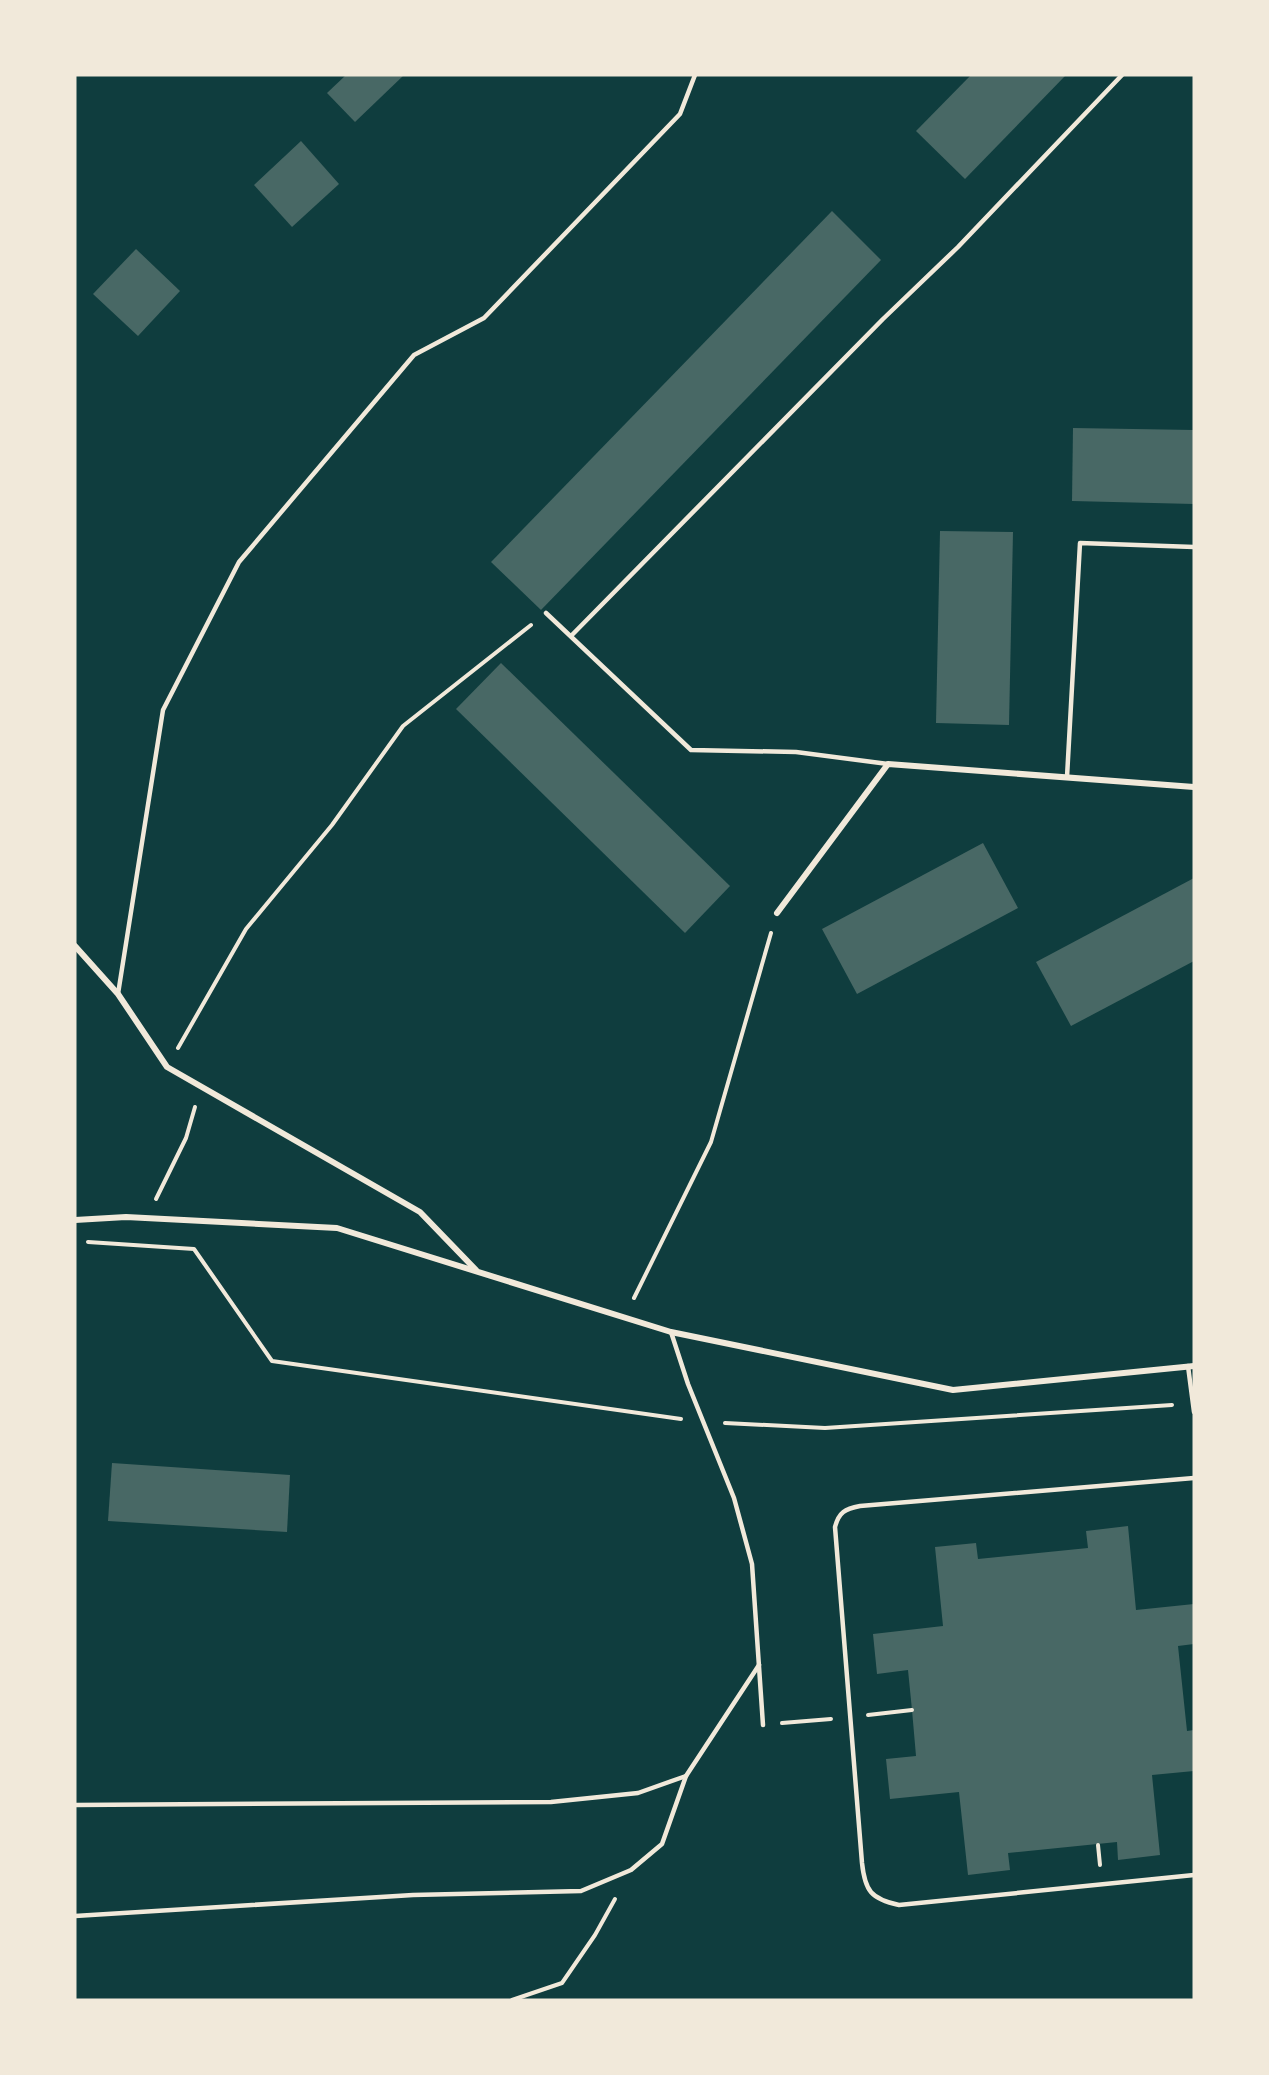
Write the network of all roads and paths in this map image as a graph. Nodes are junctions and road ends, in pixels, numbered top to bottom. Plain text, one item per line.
1 (695, 75) edge
2 (1122, 75) edge
3 (1194, 547) edge
4 (546, 613) joint
5 (571, 636) junction
6 (888, 764) junction
7 (1066, 777) junction
8 (1194, 787) edge
9 (777, 913) joint
10 (75, 946) edge
11 (118, 994) junction
12 (167, 1067) junction
13 (201, 1086) junction
14 (146, 1218) junction
15 (75, 1220) edge
16 (80, 1242) dead end
17 (478, 1272) junction
18 (624, 1318) junction
19 (671, 1332) junction
20 (1191, 1366) edge
21 (1193, 1404) edge
22 (1194, 1412) edge
23 (703, 1422) junction
24 (1194, 1478) edge
25 (759, 1665) junction
26 (763, 1725) dead end
27 (686, 1776) junction
28 (75, 1805) edge
29 (631, 1870) junction
30 (1194, 1875) edge
31 (75, 1916) edge
32 (512, 2000) edge

1 - 11 lane
2 - 5 lane
3 - 7 lane
4 - 5 lane
4 - 12 path
5 - 6 lane
6 - 7 street
6 - 9 street
7 - 8 street
9 - 18 path
10 - 11 street
11 - 12 street
12 - 13 street
13 - 14 path
13 - 17 street
14 - 15 street
14 - 17 street
16 - 23 path
17 - 18 street
18 - 19 street
19 - 20 street
19 - 23 lane
20 - 21 lane
21 - 22 lane
21 - 23 path
23 - 25 lane
24 - 30 lane
25 - 26 lane
25 - 27 lane
27 - 28 lane
27 - 29 lane
29 - 31 lane
29 - 32 path

